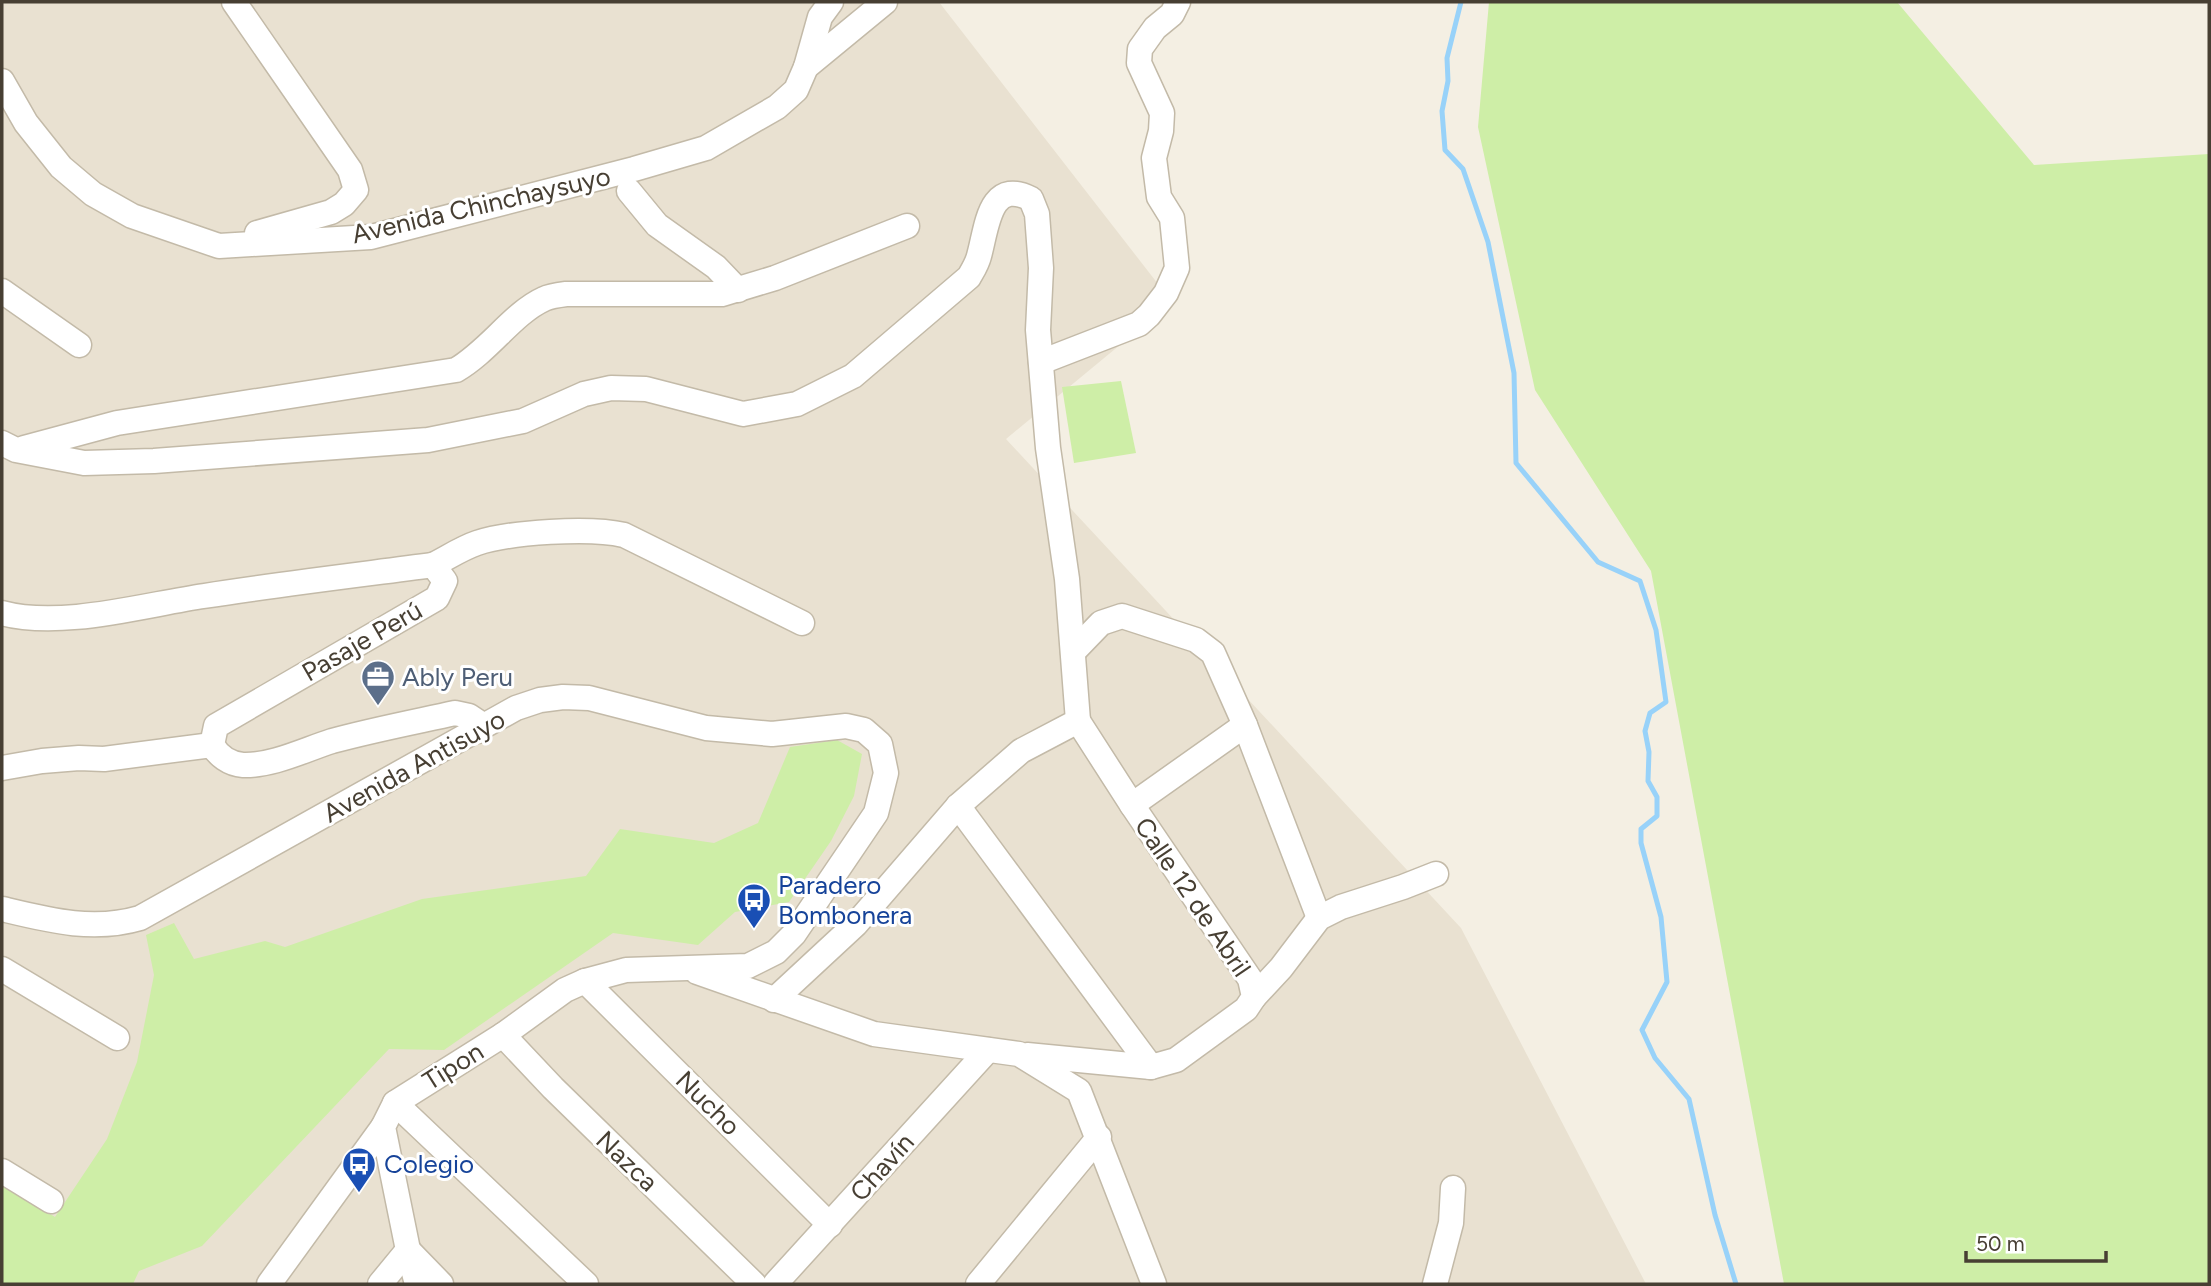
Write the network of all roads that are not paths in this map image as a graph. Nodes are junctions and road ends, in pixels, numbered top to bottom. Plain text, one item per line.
1 (234, 2) edge
2 (831, 2) edge
3 (885, 2) edge
4 (1178, 2) edge
5 (806, 67) junction
6 (2, 81) edge
7 (629, 191) dead end
8 (907, 226) dead end
9 (219, 246) junction
10 (738, 290) junction
11 (2, 291) edge
12 (79, 345) dead end
13 (1041, 362) junction
14 (9, 446) edge
15 (433, 565) junction
16 (2, 613) edge
17 (802, 623) dead end
18 (1073, 652) junction
19 (1078, 722) junction
20 (1245, 725) junction
21 (478, 731) junction
22 (212, 745) junction
23 (2, 768) edge
24 (1132, 805) junction
25 (958, 806) junction
26 (1436, 874) dead end
27 (2, 909) edge
28 (1319, 918) junction
29 (683, 968) junction
30 (2, 969) edge
31 (585, 981) junction
32 (1254, 997) junction
33 (774, 1000) junction
34 (503, 1035) junction
35 (117, 1038) dead end
36 (988, 1050) junction
37 (1019, 1054) junction
38 (1151, 1067) junction
39 (395, 1104) junction
40 (383, 1127) junction
41 (1099, 1138) junction
42 (2, 1171) edge
43 (1453, 1188) dead end
44 (51, 1201) dead end
45 (830, 1224) junction
46 (408, 1250) junction
47 (269, 1284) edge
48 (380, 1284) edge
49 (417, 1284) edge
50 (441, 1284) edge
51 (586, 1284) edge
52 (754, 1284) edge
53 (775, 1284) edge
54 (978, 1284) edge
55 (1154, 1284) edge
56 (1435, 1284) edge

1 - 9 street
2 - 5 street
3 - 5 street, Avenida Chinchaysuyo
4 - 13 street
5 - 9 street, Avenida Chinchaysuyo
6 - 9 street, Avenida Chinchaysuyo
7 - 10 street
8 - 10 street
10 - 14 street
11 - 12 street
13 - 14 street
13 - 18 street
15 - 16 street, Pasaje Perú
15 - 17 street
15 - 22 street, Pasaje Perú
18 - 19 street
18 - 20 street
19 - 24 street, Calle 12 de Abril
19 - 25 street
20 - 24 street
20 - 28 street
21 - 22 street
21 - 27 street, Avenida Antisuyo
21 - 29 street, Avenida Antisuyo
22 - 23 street
24 - 32 street, Calle 12 de Abril
25 - 33 street
25 - 38 street
26 - 28 street
28 - 32 street
29 - 31 street, Tipon
29 - 33 street, Calle 12 de Abril
30 - 35 street
31 - 34 street, Tipon
31 - 45 street, Nucho
32 - 38 street, Calle 12 de Abril
33 - 36 street, Calle 12 de Abril
34 - 39 street, Tipon
34 - 52 street, Nazca
36 - 37 street, Calle 12 de Abril
36 - 45 street, Chavín
37 - 38 street, Calle 12 de Abril
37 - 41 street, Calle 12 de Abril
39 - 40 street, Tipon
39 - 51 street
40 - 46 street
40 - 47 street, Tipon
41 - 54 street
41 - 55 street, Calle 12 de Abril
42 - 44 street
43 - 56 street
45 - 53 street, Chavín
46 - 48 street
46 - 49 street
46 - 50 street

